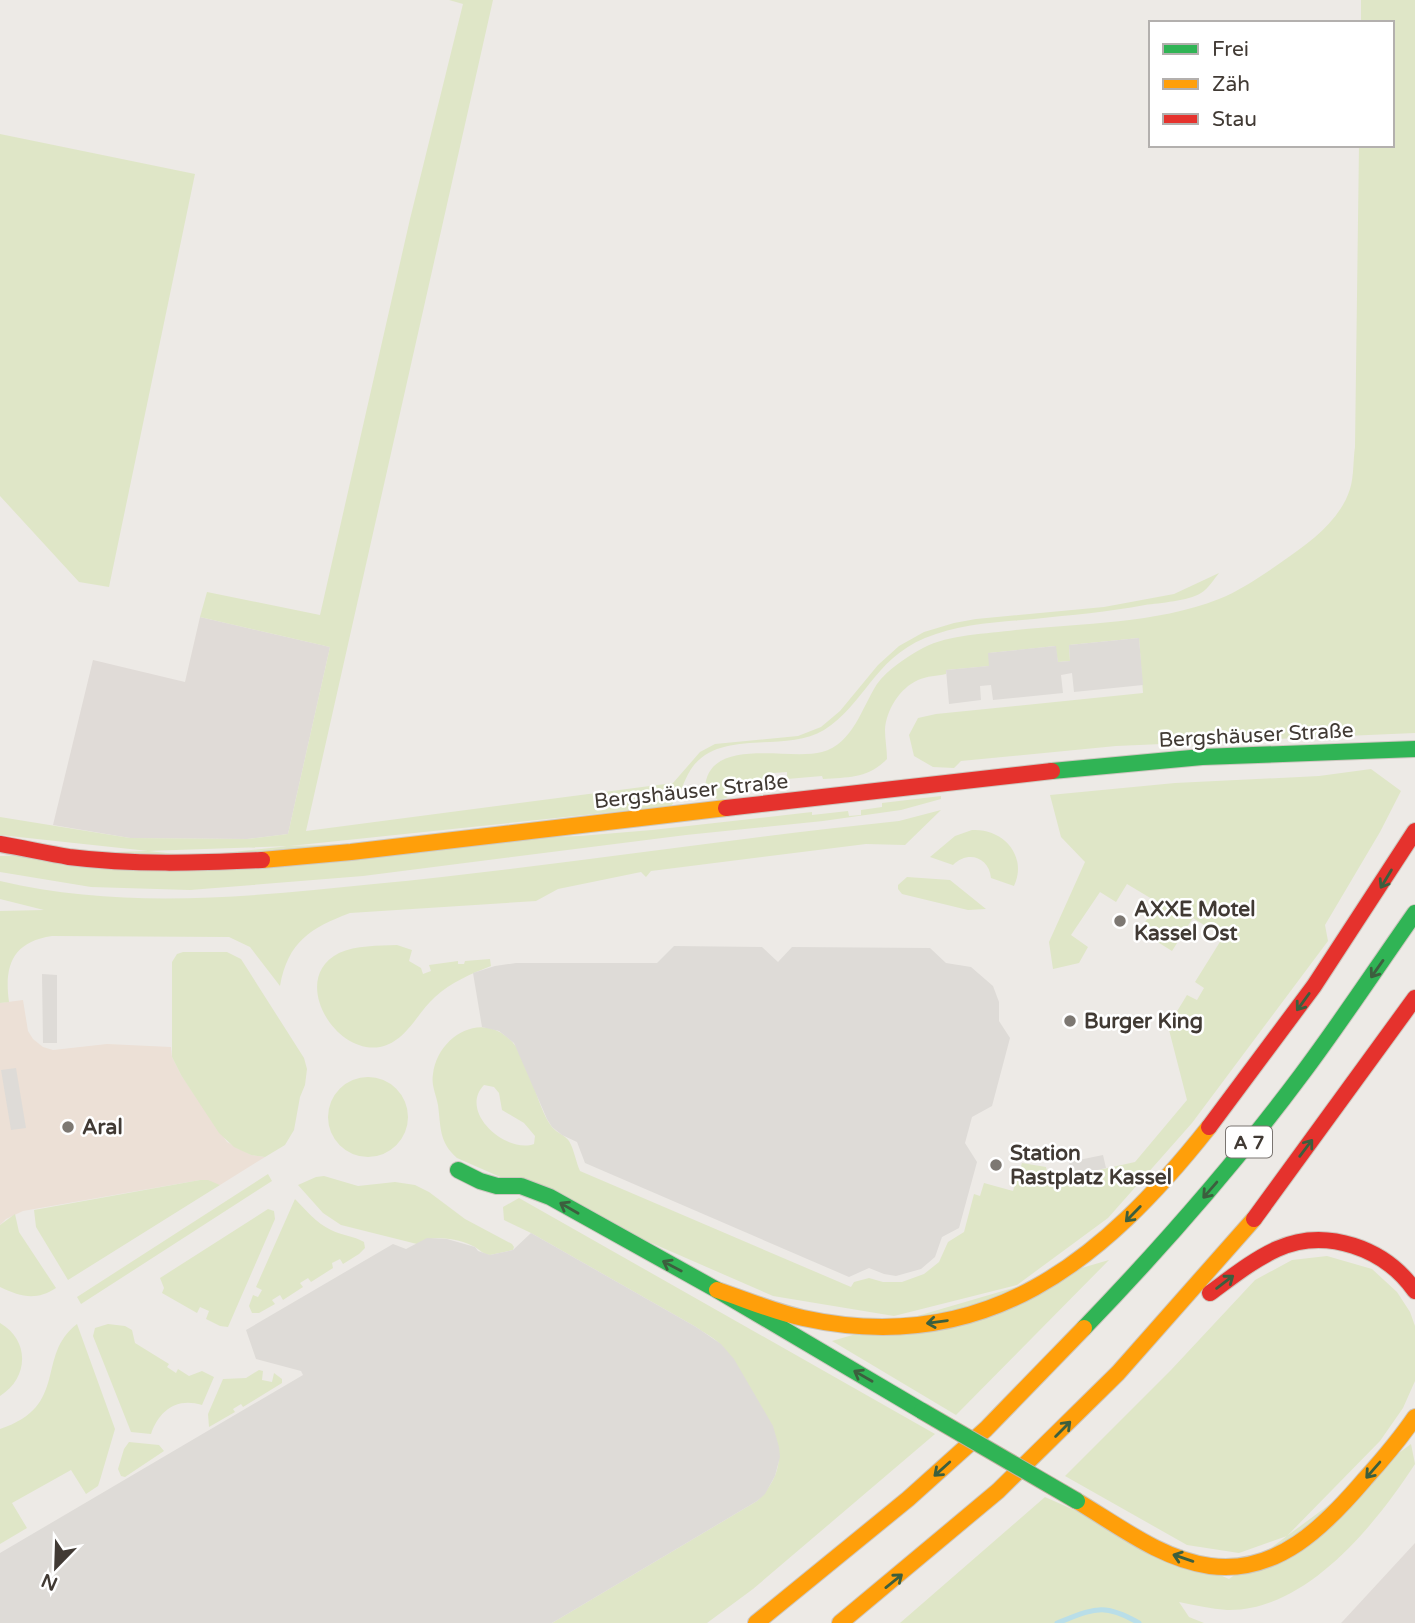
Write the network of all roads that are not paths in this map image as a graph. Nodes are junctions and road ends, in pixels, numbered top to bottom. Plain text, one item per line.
1 (1415, 749) edge
2 (1415, 831) edge
3 (0, 844) edge
4 (1415, 913) edge
5 (1415, 998) edge
6 (458, 1170) dead end
7 (717, 1290) junction
8 (1415, 1291) edge
9 (1150, 1338) junction
10 (1415, 1416) edge
11 (756, 1623) edge
12 (840, 1623) edge

1 - 3 main road, Bergshäuser Straße
2 -> 7 main road
4 -> 11 main road, A 7
9 -> 5 main road, A 7
7 -> 6 main road
10 -> 7 main road, bridge
9 -> 8 main road
12 -> 9 main road, A 7

